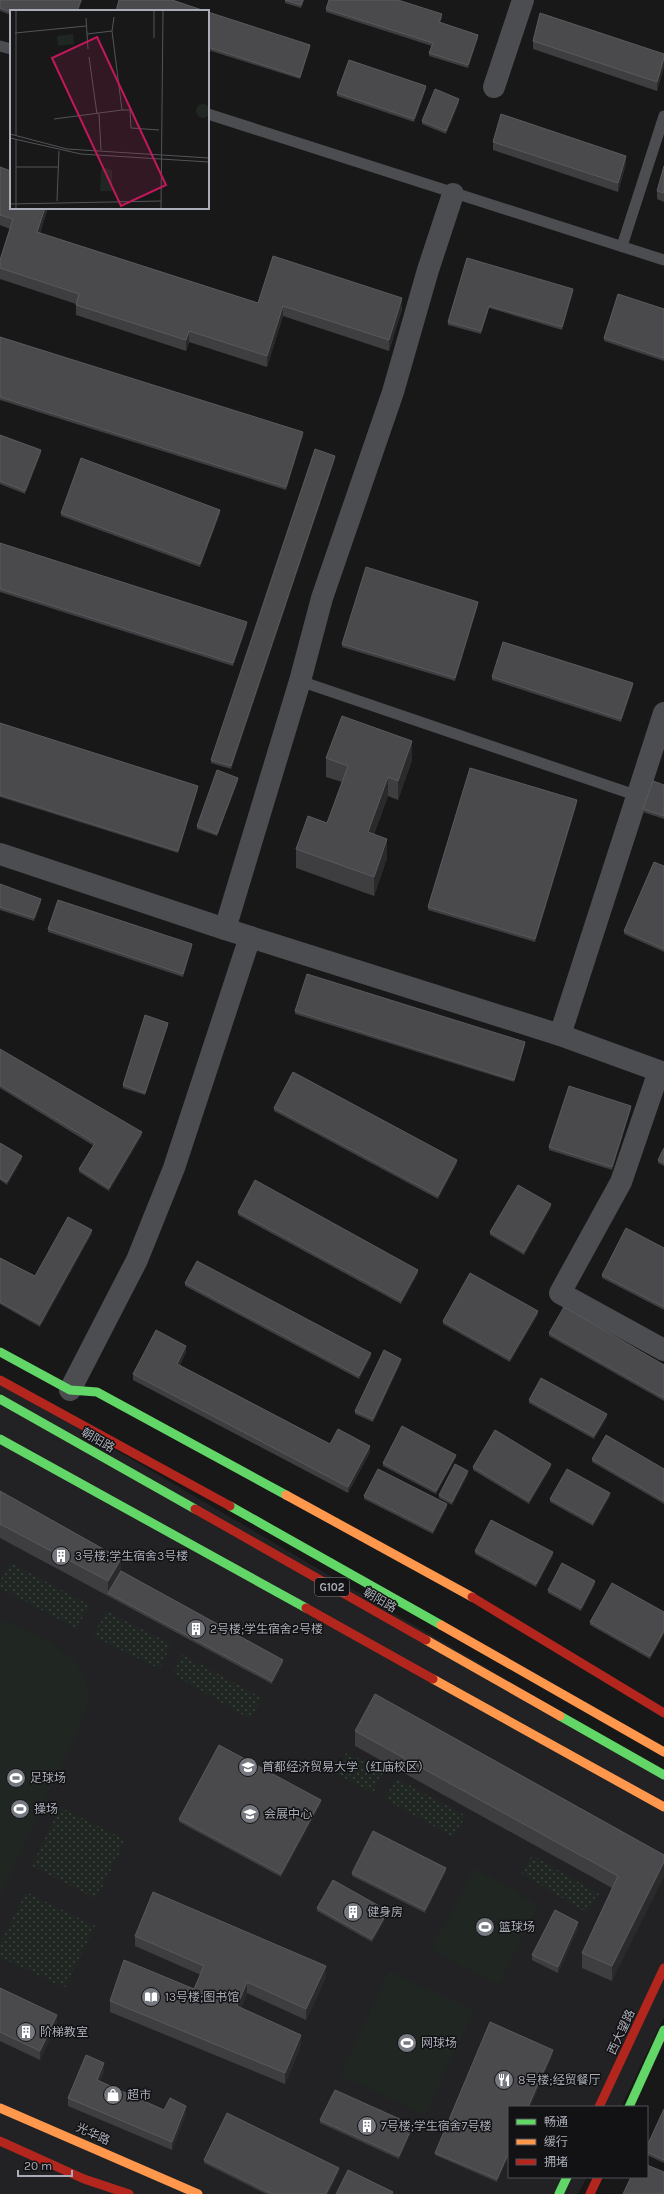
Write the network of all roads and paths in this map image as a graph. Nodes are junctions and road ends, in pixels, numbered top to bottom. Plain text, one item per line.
1 (523, 0) edge
2 (0, 46) edge
3 (10, 49) edge
4 (494, 87) dead end
5 (209, 114) edge
6 (664, 116) edge
7 (453, 194) junction
8 (622, 246) junction
9 (664, 260) edge
10 (300, 681) junction
11 (664, 712) edge
12 (638, 796) junction
13 (0, 854) edge
14 (225, 929) junction
15 (250, 936) junction
16 (560, 1035) junction
17 (664, 1350) edge
18 (0, 1352) edge
19 (0, 1380) edge
20 (70, 1390) junction
21 (0, 1399) edge
22 (0, 1439) edge
23 (664, 1713) edge
24 (664, 1752) edge
25 (664, 1776) edge
26 (664, 1807) edge
27 (664, 1968) edge
28 (664, 2030) edge
29 (599, 2106) edge
30 (629, 2106) edge
31 (0, 2108) edge
32 (0, 2141) edge
33 (567, 2178) edge
34 (598, 2178) edge
35 (117, 2189) edge
36 (129, 2194) edge
37 (198, 2194) edge
38 (559, 2194) edge
39 (590, 2194) edge

1 - 4 street
2 - 3 lane
5 - 7 lane
6 - 8 lane
7 - 8 lane
7 - 10 street
8 - 9 lane
10 - 12 lane
10 - 14 street
11 - 12 street
12 - 16 street
13 - 14 street
14 - 15 street
15 - 16 street
15 - 20 street
16 - 17 street
18 - 20 main road
19 - 24 main road, 朝阳路 / G102
20 - 23 main road
21 - 25 main road, 朝阳路 / G102
22 - 26 main road
27 - 29 main road, 西大望路
28 - 30 main road
31 - 37 main road, 光华路
32 - 35 main road
33 - 38 main road
34 - 39 main road
35 - 36 main road

